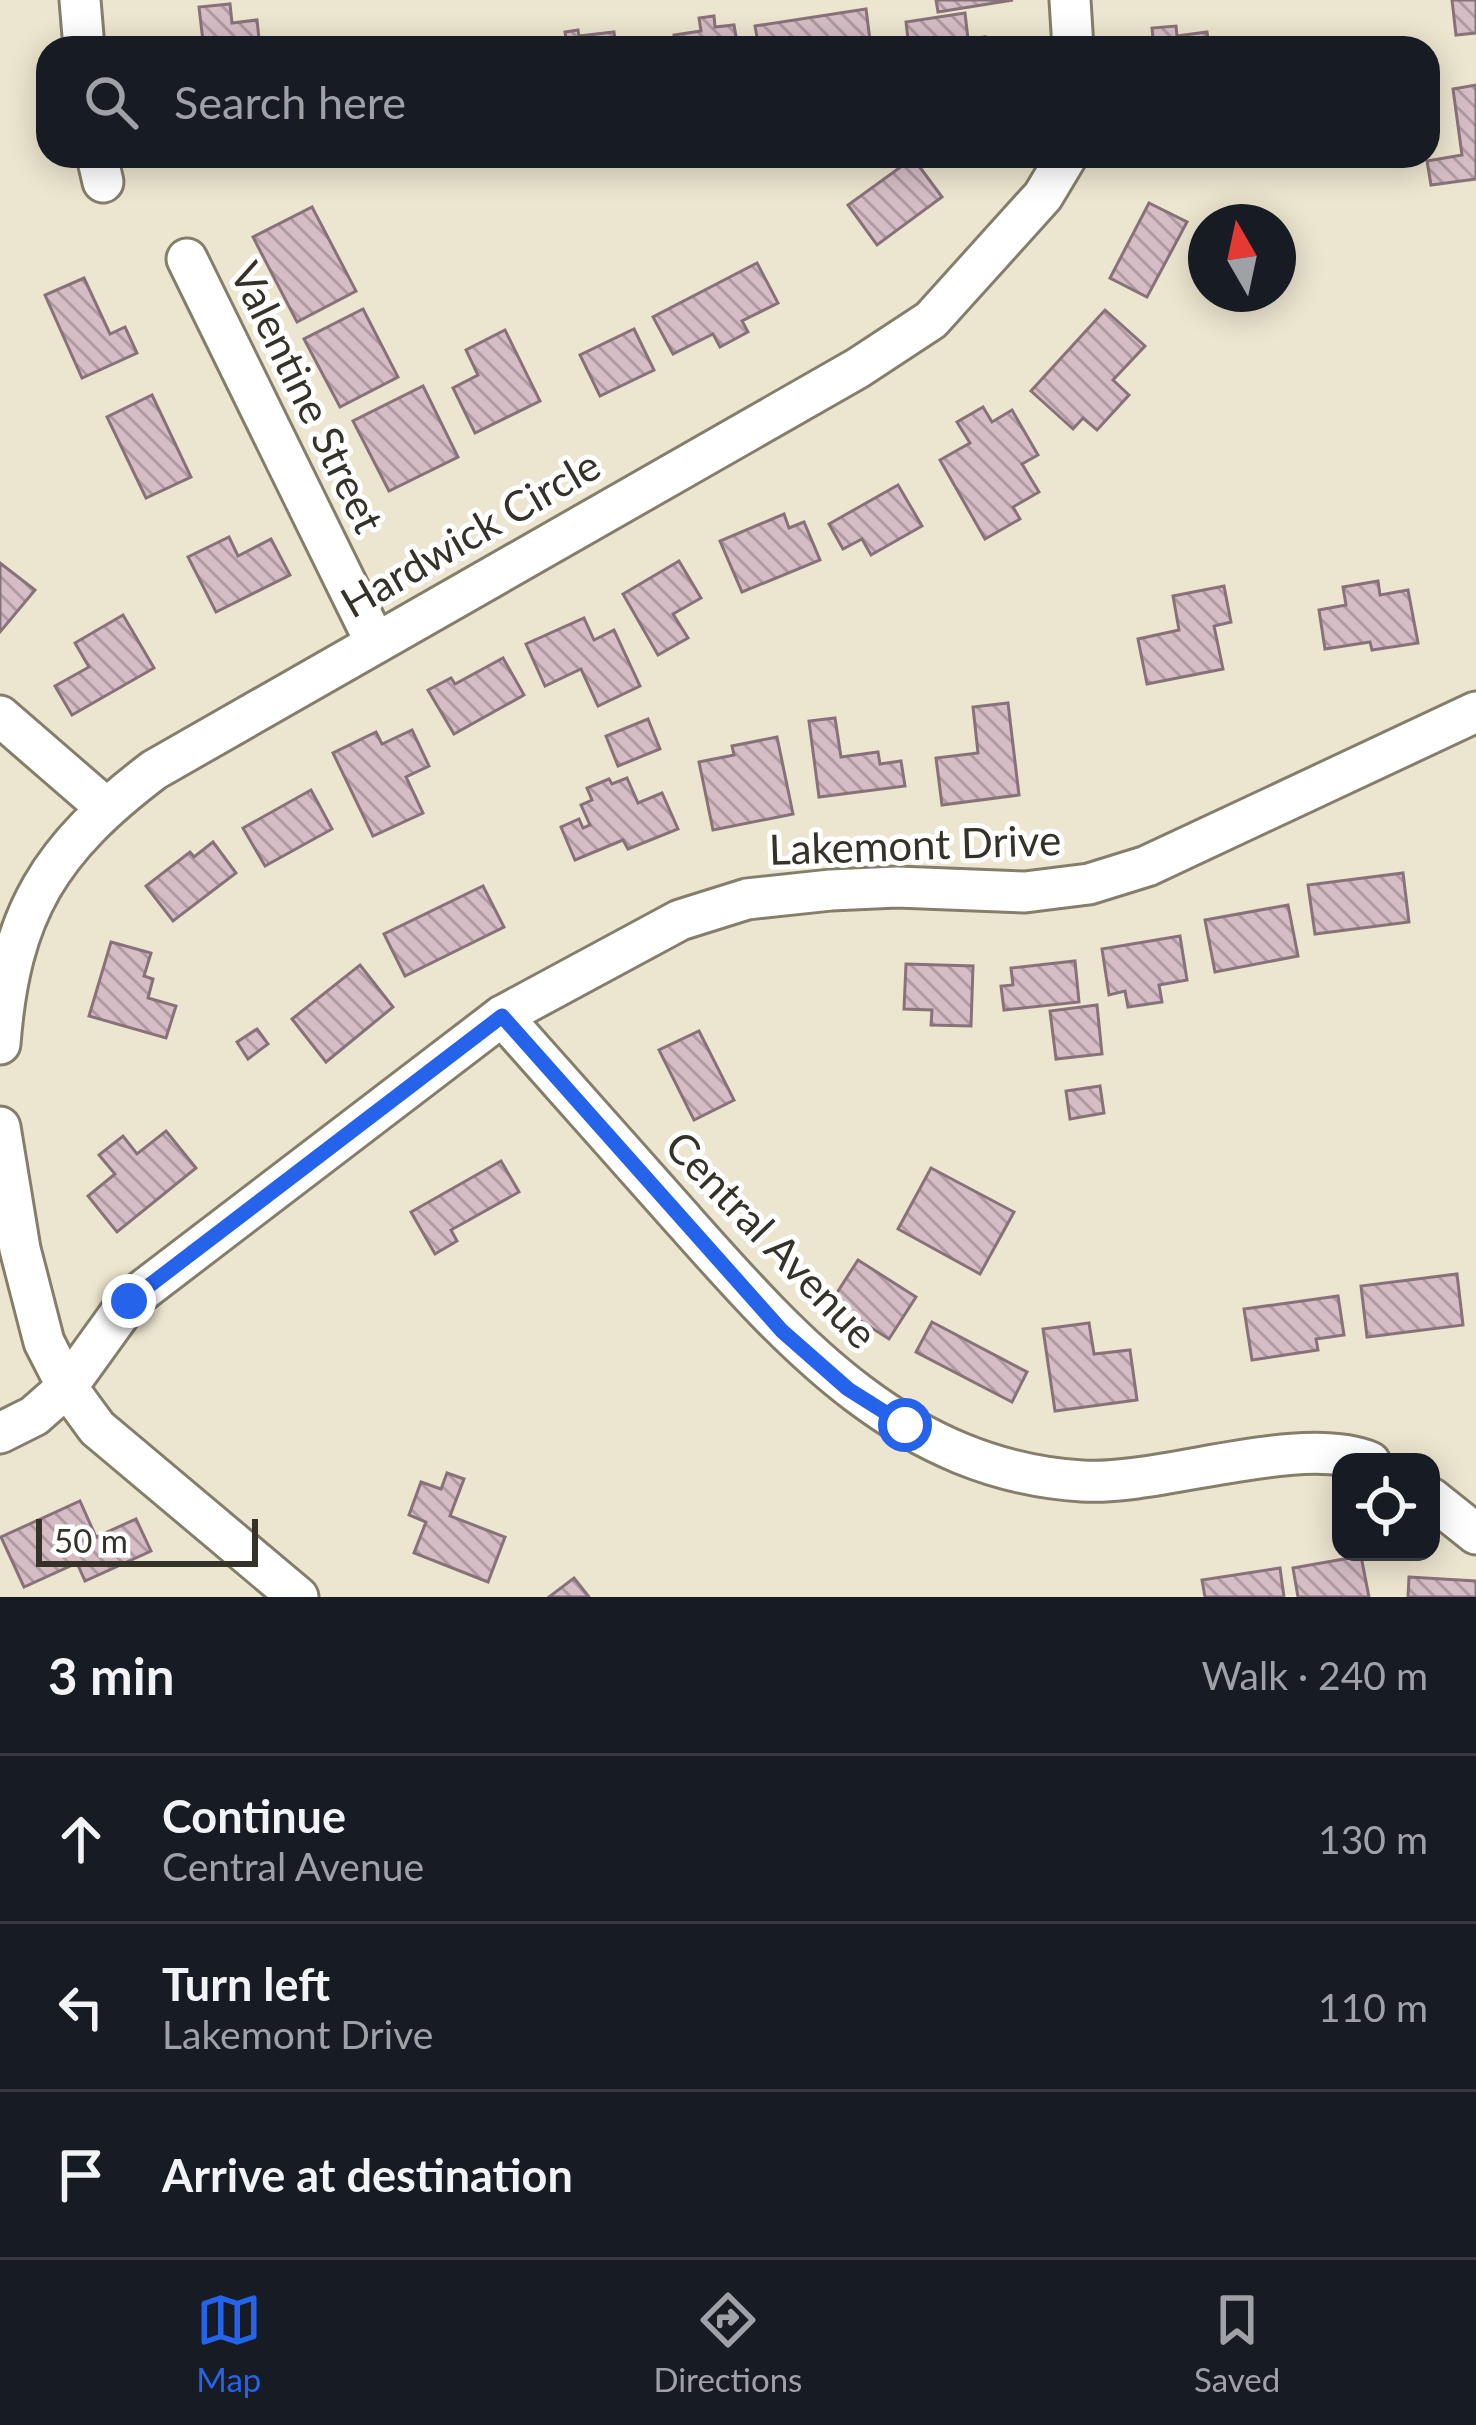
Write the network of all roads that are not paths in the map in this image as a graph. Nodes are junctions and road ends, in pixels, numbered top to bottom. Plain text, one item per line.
1 (80, 0) edge
2 (1070, 0) edge
3 (83, 36) edge
4 (1072, 36) edge
5 (1060, 168) edge
6 (187, 259) dead end
7 (375, 642) junction
8 (1476, 712) edge
9 (0, 716) edge
10 (105, 806) junction
11 (502, 1016) junction
12 (0, 1044) edge
13 (0, 1127) edge
14 (67, 1388) junction
15 (0, 1433) edge
16 (1332, 1454) edge
17 (1440, 1505) edge
18 (1476, 1534) edge
19 (298, 1597) edge

1 - 3 street
2 - 4 street
5 - 7 street, Hardwick Circle
6 - 7 street, Valentine Street
7 - 10 street, Hardwick Circle
8 - 11 street, Lakemont Drive
9 - 10 street
10 - 12 street, Hardwick Circle
11 - 14 street, Lakemont Drive
11 - 16 street, Central Avenue
13 - 14 street
14 - 15 street, Lakemont Drive
14 - 19 street
17 - 18 street

